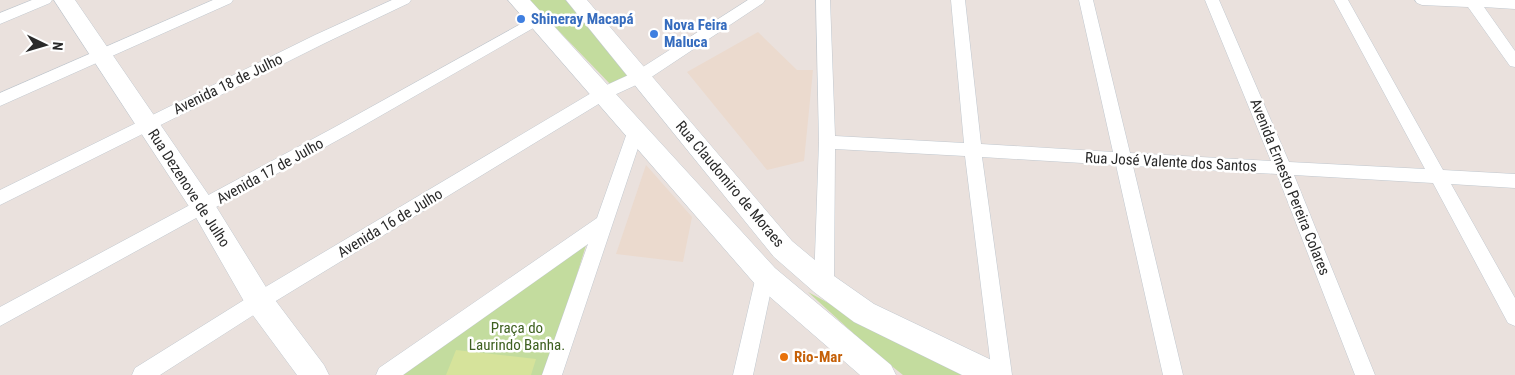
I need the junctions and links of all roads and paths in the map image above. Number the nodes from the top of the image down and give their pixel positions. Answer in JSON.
{"nodes":[{"id":1,"x":46,"y":0,"type":"edge"},
{"id":2,"x":64,"y":0,"type":"edge"},
{"id":3,"x":226,"y":0,"type":"edge"},
{"id":4,"x":404,"y":0,"type":"edge"},
{"id":5,"x":518,"y":0,"type":"edge"},
{"id":6,"x":758,"y":0,"type":"edge"},
{"id":7,"x":823,"y":0,"type":"edge"},
{"id":8,"x":958,"y":0,"type":"edge"},
{"id":9,"x":1086,"y":0,"type":"edge"},
{"id":10,"x":1212,"y":0,"type":"edge"},
{"id":11,"x":1341,"y":0,"type":"edge"},
{"id":12,"x":1422,"y":0,"type":"edge"},
{"id":13,"x":1472,"y":1,"type":"edge"},
{"id":14,"x":584,"y":2,"type":"edge"},
{"id":15,"x":1515,"y":4,"type":"edge"},
{"id":16,"x":0,"y":19,"type":"edge"},
{"id":17,"x":537,"y":20,"type":"junction"},
{"id":18,"x":102,"y":55,"type":"junction"},
{"id":19,"x":1515,"y":62,"type":"edge"},
{"id":20,"x":641,"y":76,"type":"junction"},
{"id":21,"x":604,"y":94,"type":"junction"},
{"id":22,"x":0,"y":100,"type":"edge"},
{"id":23,"x":148,"y":124,"type":"junction"},
{"id":24,"x":636,"y":130,"type":"junction"},
{"id":25,"x":827,"y":142,"type":"junction"},
{"id":26,"x":973,"y":150,"type":"junction"},
{"id":27,"x":1123,"y":159,"type":"junction"},
{"id":28,"x":1283,"y":168,"type":"junction"},
{"id":29,"x":1438,"y":177,"type":"junction"},
{"id":30,"x":1515,"y":181,"type":"edge"},
{"id":31,"x":0,"y":198,"type":"edge"},
{"id":32,"x":203,"y":207,"type":"junction"},
{"id":33,"x":605,"y":222,"type":"junction"},
{"id":34,"x":765,"y":276,"type":"junction"},
{"id":35,"x":824,"y":284,"type":"junction"},
{"id":36,"x":259,"y":301,"type":"junction"},
{"id":37,"x":0,"y":317,"type":"edge"},
{"id":38,"x":1515,"y":318,"type":"edge"},
{"id":39,"x":142,"y":375,"type":"edge"},
{"id":40,"x":314,"y":375,"type":"edge"},
{"id":41,"x":386,"y":375,"type":"edge"},
{"id":42,"x":552,"y":375,"type":"edge"},
{"id":43,"x":743,"y":375,"type":"edge"},
{"id":44,"x":880,"y":375,"type":"edge"},
{"id":45,"x":992,"y":375,"type":"edge"},
{"id":46,"x":1002,"y":375,"type":"edge"},
{"id":47,"x":1173,"y":375,"type":"edge"},
{"id":48,"x":1366,"y":375,"type":"edge"}],
"edges":[{"from":1,"to":16,"type":"street"},
{"from":2,"to":18,"type":"main road","name":"Rua Dezenove de Julho"},
{"from":3,"to":18,"type":"street"},
{"from":4,"to":23,"type":"street","name":"Avenida 18 de Julho"},
{"from":5,"to":17,"type":"main road"},
{"from":6,"to":20,"type":"street","name":"Avenida 16 de Julho"},
{"from":7,"to":25,"type":"street"},
{"from":8,"to":26,"type":"street"},
{"from":9,"to":27,"type":"street"},
{"from":10,"to":28,"type":"street","name":"Avenida Ernesto Pereira Colares"},
{"from":11,"to":29,"type":"street"},
{"from":12,"to":13,"type":"street"},
{"from":13,"to":15,"type":"street"},
{"from":13,"to":19,"type":"street"},
{"from":14,"to":20,"type":"main road","name":"Rua Claudomiro de Moraes"},
{"from":17,"to":21,"type":"main road"},
{"from":17,"to":32,"type":"street","name":"Avenida 17 de Julho"},
{"from":18,"to":22,"type":"street"},
{"from":18,"to":23,"type":"main road","name":"Rua Dezenove de Julho"},
{"from":20,"to":21,"type":"street","name":"Avenida 16 de Julho"},
{"from":20,"to":35,"type":"main road","name":"Rua Claudomiro de Moraes"},
{"from":21,"to":24,"type":"main road"},
{"from":21,"to":36,"type":"street","name":"Avenida 16 de Julho"},
{"from":23,"to":31,"type":"street","name":"Avenida 18 de Julho"},
{"from":23,"to":32,"type":"main road","name":"Rua Dezenove de Julho"},
{"from":24,"to":33,"type":"street"},
{"from":24,"to":34,"type":"main road"},
{"from":25,"to":26,"type":"street","name":"Rua José Valente dos Santos"},
{"from":25,"to":35,"type":"street"},
{"from":26,"to":27,"type":"street","name":"Rua José Valente dos Santos"},
{"from":26,"to":46,"type":"street"},
{"from":27,"to":28,"type":"street","name":"Rua José Valente dos Santos"},
{"from":27,"to":47,"type":"street"},
{"from":28,"to":29,"type":"street","name":"Rua José Valente dos Santos"},
{"from":28,"to":48,"type":"street","name":"Avenida Ernesto Pereira Colares"},
{"from":29,"to":30,"type":"street","name":"Rua José Valente dos Santos"},
{"from":29,"to":38,"type":"street"},
{"from":32,"to":36,"type":"main road","name":"Rua Dezenove de Julho"},
{"from":32,"to":37,"type":"street","name":"Avenida 17 de Julho"},
{"from":33,"to":41,"type":"street"},
{"from":33,"to":42,"type":"street"},
{"from":34,"to":43,"type":"street"},
{"from":34,"to":44,"type":"main road"},
{"from":35,"to":45,"type":"main road","name":"Rua Claudomiro de Moraes"},
{"from":36,"to":39,"type":"street","name":"Avenida 16 de Julho"},
{"from":36,"to":40,"type":"main road","name":"Rua Dezenove de Julho"}]}
